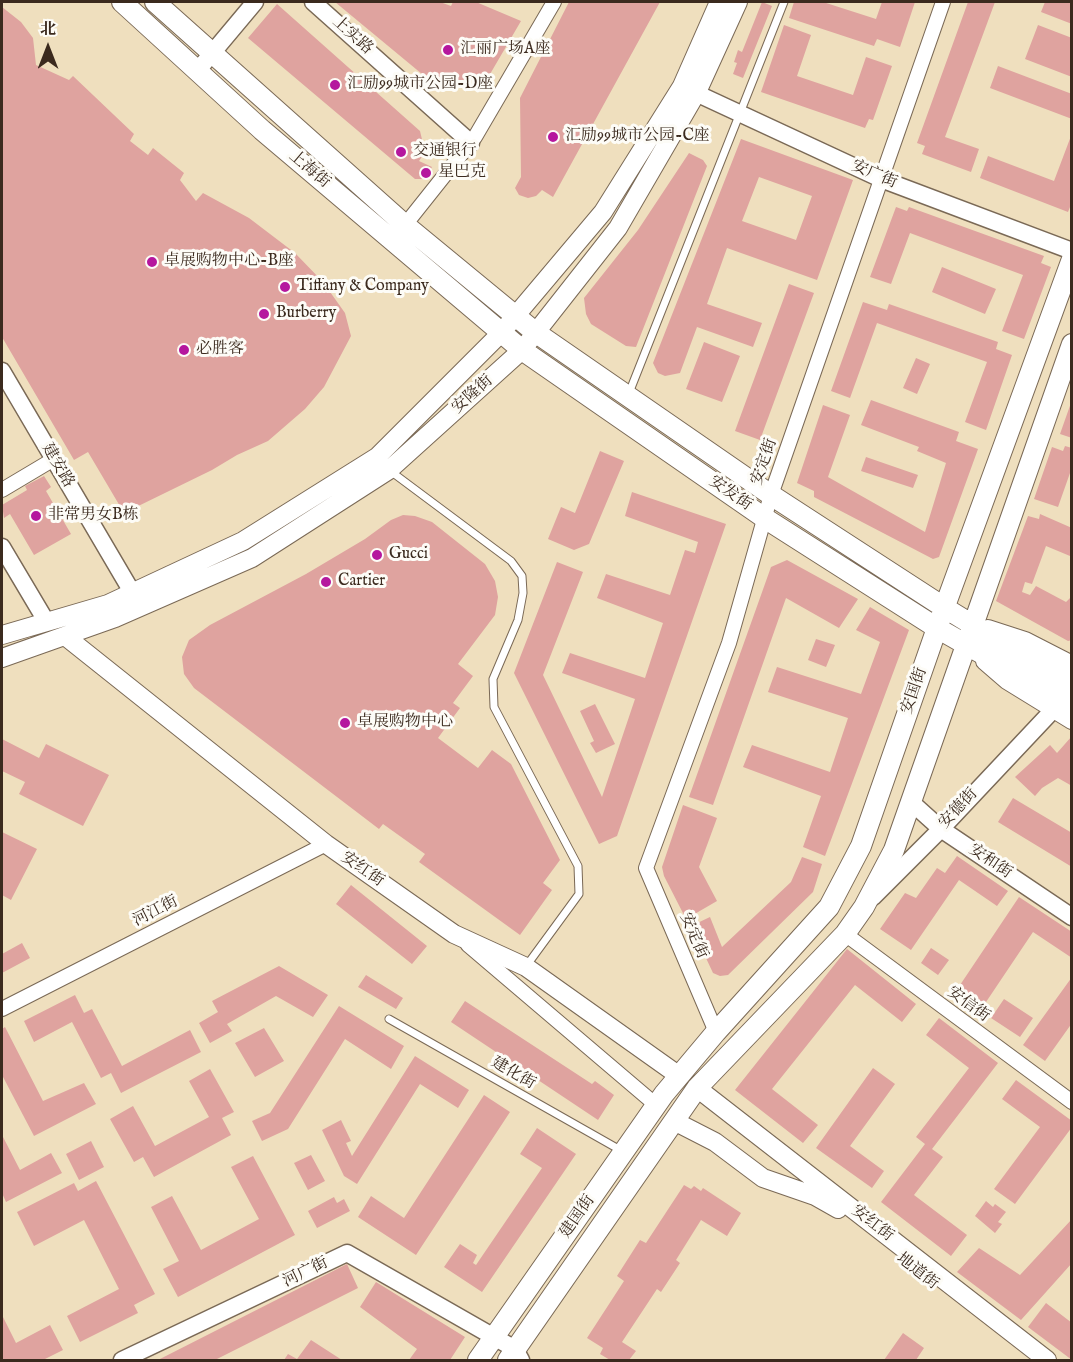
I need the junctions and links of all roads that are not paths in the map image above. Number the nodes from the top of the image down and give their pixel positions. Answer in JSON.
{"nodes":[{"id":1,"x":122,"y":2,"type":"edge"},
{"id":2,"x":155,"y":2,"type":"edge"},
{"id":3,"x":255,"y":2,"type":"edge"},
{"id":4,"x":313,"y":2,"type":"edge"},
{"id":5,"x":554,"y":2,"type":"edge"},
{"id":6,"x":719,"y":2,"type":"edge"},
{"id":7,"x":738,"y":2,"type":"edge"},
{"id":8,"x":784,"y":2,"type":"edge"},
{"id":9,"x":944,"y":2,"type":"edge"},
{"id":10,"x":212,"y":53,"type":"junction"},
{"id":11,"x":198,"y":70,"type":"junction"},
{"id":12,"x":689,"y":89,"type":"junction"},
{"id":13,"x":740,"y":114,"type":"junction"},
{"id":14,"x":471,"y":143,"type":"junction"},
{"id":15,"x":881,"y":179,"type":"junction"},
{"id":16,"x":405,"y":225,"type":"junction"},
{"id":17,"x":1071,"y":251,"type":"edge"},
{"id":18,"x":1071,"y":260,"type":"edge"},
{"id":19,"x":515,"y":317,"type":"junction"},
{"id":20,"x":535,"y":332,"type":"junction"},
{"id":21,"x":501,"y":333,"type":"junction"},
{"id":22,"x":1071,"y":344,"type":"edge"},
{"id":23,"x":522,"y":350,"type":"junction"},
{"id":24,"x":2,"y":371,"type":"edge"},
{"id":25,"x":628,"y":396,"type":"junction"},
{"id":26,"x":54,"y":459,"type":"junction"},
{"id":27,"x":389,"y":470,"type":"junction"},
{"id":28,"x":2,"y":490,"type":"edge"},
{"id":29,"x":771,"y":495,"type":"junction"},
{"id":30,"x":765,"y":519,"type":"junction"},
{"id":31,"x":2,"y":547,"type":"edge"},
{"id":32,"x":132,"y":592,"type":"junction"},
{"id":33,"x":945,"y":608,"type":"junction"},
{"id":34,"x":46,"y":621,"type":"junction"},
{"id":35,"x":972,"y":624,"type":"junction"},
{"id":36,"x":937,"y":628,"type":"junction"},
{"id":37,"x":2,"y":635,"type":"edge"},
{"id":38,"x":65,"y":636,"type":"junction"},
{"id":39,"x":966,"y":645,"type":"junction"},
{"id":40,"x":2,"y":658,"type":"edge"},
{"id":41,"x":1060,"y":677,"type":"edge"},
{"id":42,"x":1062,"y":707,"type":"edge"},
{"id":43,"x":1071,"y":720,"type":"edge"},
{"id":44,"x":911,"y":802,"type":"junction"},
{"id":45,"x":941,"y":829,"type":"junction"},
{"id":46,"x":326,"y":844,"type":"junction"},
{"id":47,"x":864,"y":907,"type":"junction"},
{"id":48,"x":1071,"y":917,"type":"edge"},
{"id":49,"x":454,"y":934,"type":"junction"},
{"id":50,"x":845,"y":934,"type":"junction"},
{"id":51,"x":526,"y":968,"type":"junction"},
{"id":52,"x":2,"y":1009,"type":"edge"},
{"id":53,"x":389,"y":1019,"type":"dead end"},
{"id":54,"x":716,"y":1032,"type":"junction"},
{"id":55,"x":678,"y":1075,"type":"junction"},
{"id":56,"x":697,"y":1088,"type":"junction"},
{"id":57,"x":1071,"y":1102,"type":"edge"},
{"id":58,"x":656,"y":1105,"type":"junction"},
{"id":59,"x":674,"y":1122,"type":"junction"},
{"id":60,"x":624,"y":1152,"type":"junction"},
{"id":61,"x":493,"y":1337,"type":"junction"},
{"id":62,"x":515,"y":1357,"type":"edge"},
{"id":63,"x":122,"y":1360,"type":"edge"},
{"id":64,"x":478,"y":1360,"type":"edge"},
{"id":65,"x":1032,"y":1360,"type":"edge"},
{"id":66,"x":1047,"y":1360,"type":"edge"}],
"edges":[{"from":1,"to":11,"type":"main road","name":"上海街"},
{"from":2,"to":10,"type":"main road","name":"上海街"},
{"from":3,"to":10,"type":"street"},
{"from":4,"to":14,"type":"street","name":"上实路"},
{"from":5,"to":14,"type":"street"},
{"from":6,"to":12,"type":"main road","name":"安隆街"},
{"from":7,"to":12,"type":"main road","name":"安隆街"},
{"from":8,"to":13,"type":"lane"},
{"from":9,"to":15,"type":"street","name":"安定街"},
{"from":10,"to":11,"type":"street"},
{"from":10,"to":16,"type":"main road","name":"上海街"},
{"from":11,"to":21,"type":"main road","name":"上海街"},
{"from":12,"to":13,"type":"street","name":"安广街"},
{"from":12,"to":19,"type":"main road","name":"安隆街"},
{"from":12,"to":20,"type":"main road","name":"安隆街"},
{"from":13,"to":15,"type":"street","name":"安广街"},
{"from":13,"to":25,"type":"lane"},
{"from":14,"to":16,"type":"street"},
{"from":15,"to":17,"type":"street","name":"安广街"},
{"from":15,"to":29,"type":"street","name":"安定街"},
{"from":16,"to":19,"type":"main road","name":"上海街"},
{"from":18,"to":33,"type":"main road","name":"安国街"},
{"from":19,"to":20,"type":"main road","name":"安发街"},
{"from":19,"to":21,"type":"main road","name":"安隆街"},
{"from":20,"to":23,"type":"main road","name":"安隆街"},
{"from":20,"to":25,"type":"main road","name":"安发街"},
{"from":21,"to":23,"type":"main road","name":"安发街"},
{"from":21,"to":32,"type":"main road","name":"安隆街"},
{"from":22,"to":35,"type":"main road","name":"安国街"},
{"from":23,"to":27,"type":"main road","name":"安隆街"},
{"from":23,"to":30,"type":"main road","name":"安发街"},
{"from":24,"to":26,"type":"street","name":"建安路"},
{"from":25,"to":29,"type":"main road","name":"安发街"},
{"from":26,"to":28,"type":"street"},
{"from":26,"to":32,"type":"street","name":"建安路"},
{"from":27,"to":38,"type":"main road","name":"安隆街"},
{"from":27,"to":51,"type":"lane"},
{"from":29,"to":30,"type":"street","name":"安定街"},
{"from":29,"to":33,"type":"main road","name":"安发街"},
{"from":30,"to":36,"type":"main road","name":"安发街"},
{"from":30,"to":54,"type":"street","name":"安定街"},
{"from":31,"to":34,"type":"street"},
{"from":32,"to":34,"type":"main road","name":"安隆街"},
{"from":33,"to":35,"type":"main road","name":"安发街"},
{"from":33,"to":36,"type":"main road","name":"安国街"},
{"from":34,"to":37,"type":"main road","name":"安隆街"},
{"from":34,"to":38,"type":"street"},
{"from":35,"to":39,"type":"main road","name":"安国街"},
{"from":35,"to":41,"type":"main road","name":"安发街"},
{"from":36,"to":39,"type":"main road","name":"安发街"},
{"from":36,"to":54,"type":"main road","name":"安国街"},
{"from":38,"to":40,"type":"main road","name":"安隆街"},
{"from":38,"to":46,"type":"main road","name":"安红街"},
{"from":39,"to":41,"type":"main road","name":"安发街"},
{"from":39,"to":42,"type":"main road","name":"安发街"},
{"from":39,"to":44,"type":"main road","name":"安国街"},
{"from":41,"to":42,"type":"highway","name":"安发街"},
{"from":42,"to":43,"type":"main road","name":"安发街"},
{"from":42,"to":45,"type":"street","name":"安德街"},
{"from":44,"to":45,"type":"street","name":"安和街"},
{"from":44,"to":47,"type":"main road","name":"安国街"},
{"from":45,"to":47,"type":"street","name":"安德街"},
{"from":45,"to":48,"type":"street","name":"安和街"},
{"from":46,"to":49,"type":"main road","name":"安红街"},
{"from":46,"to":52,"type":"street","name":"河江街"},
{"from":47,"to":50,"type":"main road","name":"安国街"},
{"from":49,"to":51,"type":"main road","name":"安红街"},
{"from":49,"to":58,"type":"street"},
{"from":50,"to":56,"type":"main road","name":"安国街"},
{"from":50,"to":57,"type":"street","name":"安信街"},
{"from":51,"to":55,"type":"main road","name":"安红街"},
{"from":53,"to":60,"type":"lane","name":"建化街"},
{"from":54,"to":55,"type":"main road","name":"安国街"},
{"from":55,"to":58,"type":"main road","name":"建国街"},
{"from":56,"to":59,"type":"main road","name":"建国街"},
{"from":56,"to":66,"type":"main road","name":"安红街"},
{"from":58,"to":60,"type":"main road","name":"建国街"},
{"from":59,"to":62,"type":"main road","name":"建国街"},
{"from":59,"to":65,"type":"main road","name":"地道街"},
{"from":60,"to":61,"type":"main road","name":"建国街"},
{"from":61,"to":62,"type":"street","name":"河广街"},
{"from":61,"to":63,"type":"street","name":"河广街"},
{"from":61,"to":64,"type":"main road","name":"建国街"}]}
